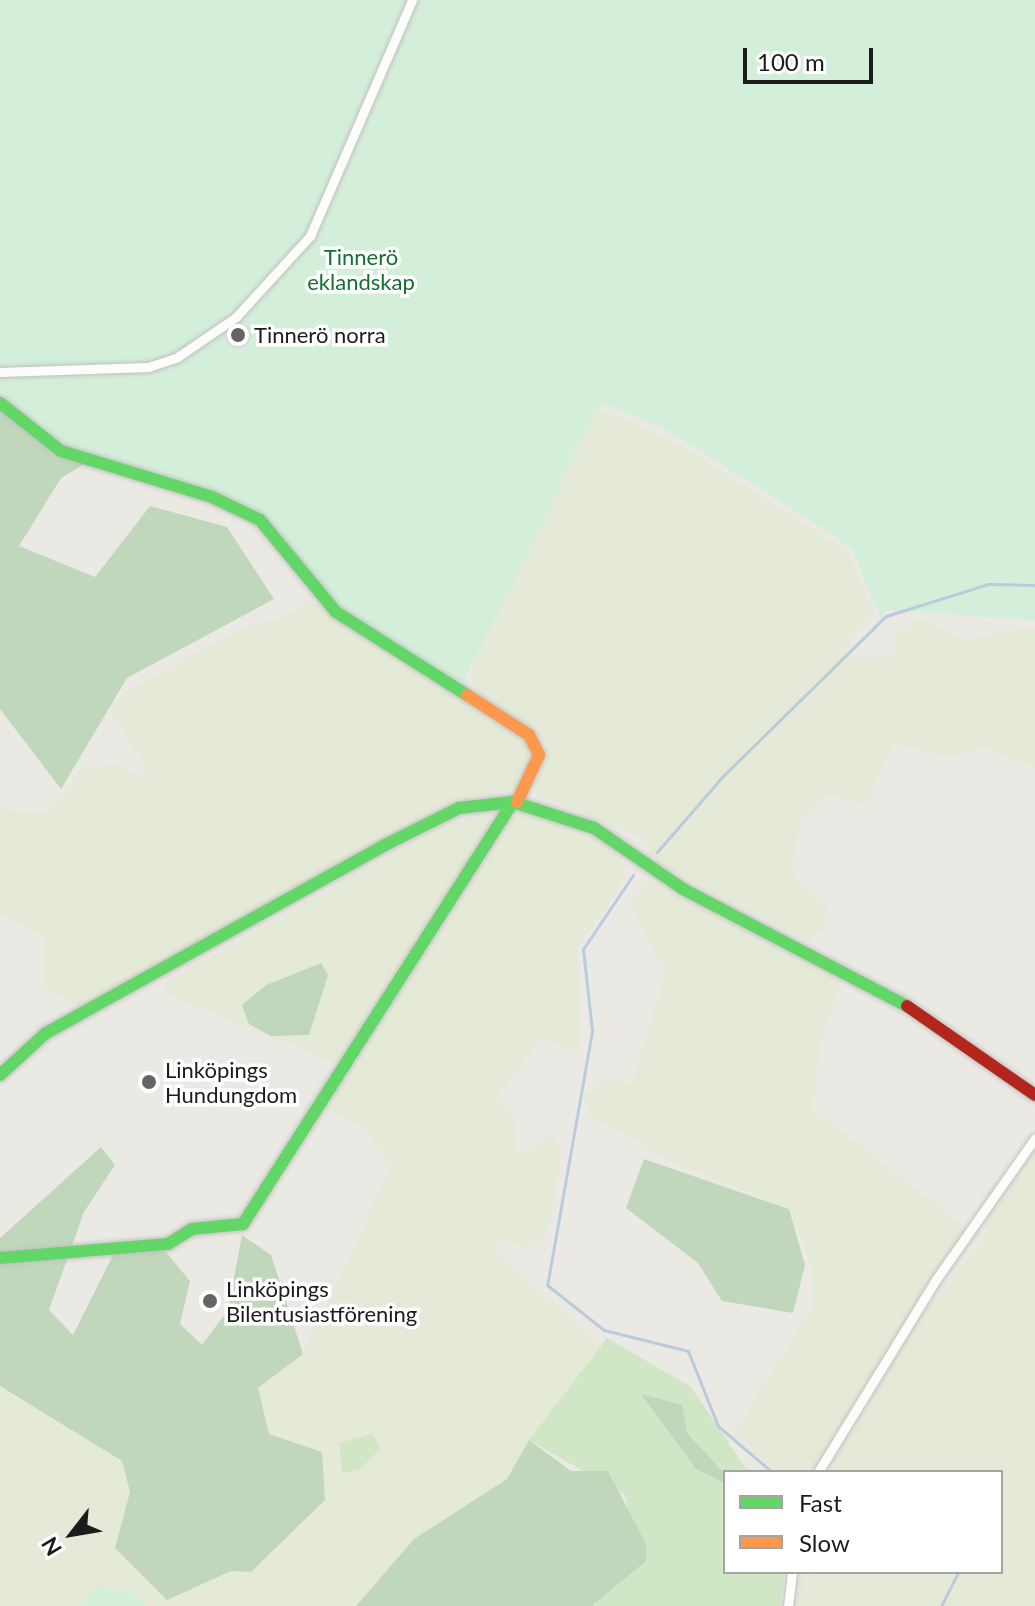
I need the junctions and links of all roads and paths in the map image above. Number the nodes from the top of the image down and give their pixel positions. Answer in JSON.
{"nodes":[{"id":1,"x":412,"y":0,"type":"edge"},
{"id":2,"x":0,"y":372,"type":"edge"},
{"id":3,"x":0,"y":403,"type":"edge"},
{"id":4,"x":515,"y":802,"type":"junction"},
{"id":5,"x":0,"y":1075,"type":"edge"},
{"id":6,"x":1035,"y":1095,"type":"edge"},
{"id":7,"x":1035,"y":1138,"type":"edge"},
{"id":8,"x":0,"y":1258,"type":"edge"},
{"id":9,"x":819,"y":1470,"type":"edge"},
{"id":10,"x":792,"y":1574,"type":"edge"},
{"id":11,"x":788,"y":1606,"type":"edge"}],
"edges":[{"from":1,"to":2,"type":"street"},
{"from":3,"to":4,"type":"street"},
{"from":4,"to":5,"type":"street"},
{"from":4,"to":6,"type":"street"},
{"from":4,"to":8,"type":"street"},
{"from":7,"to":9,"type":"street"},
{"from":10,"to":11,"type":"street"}]}
